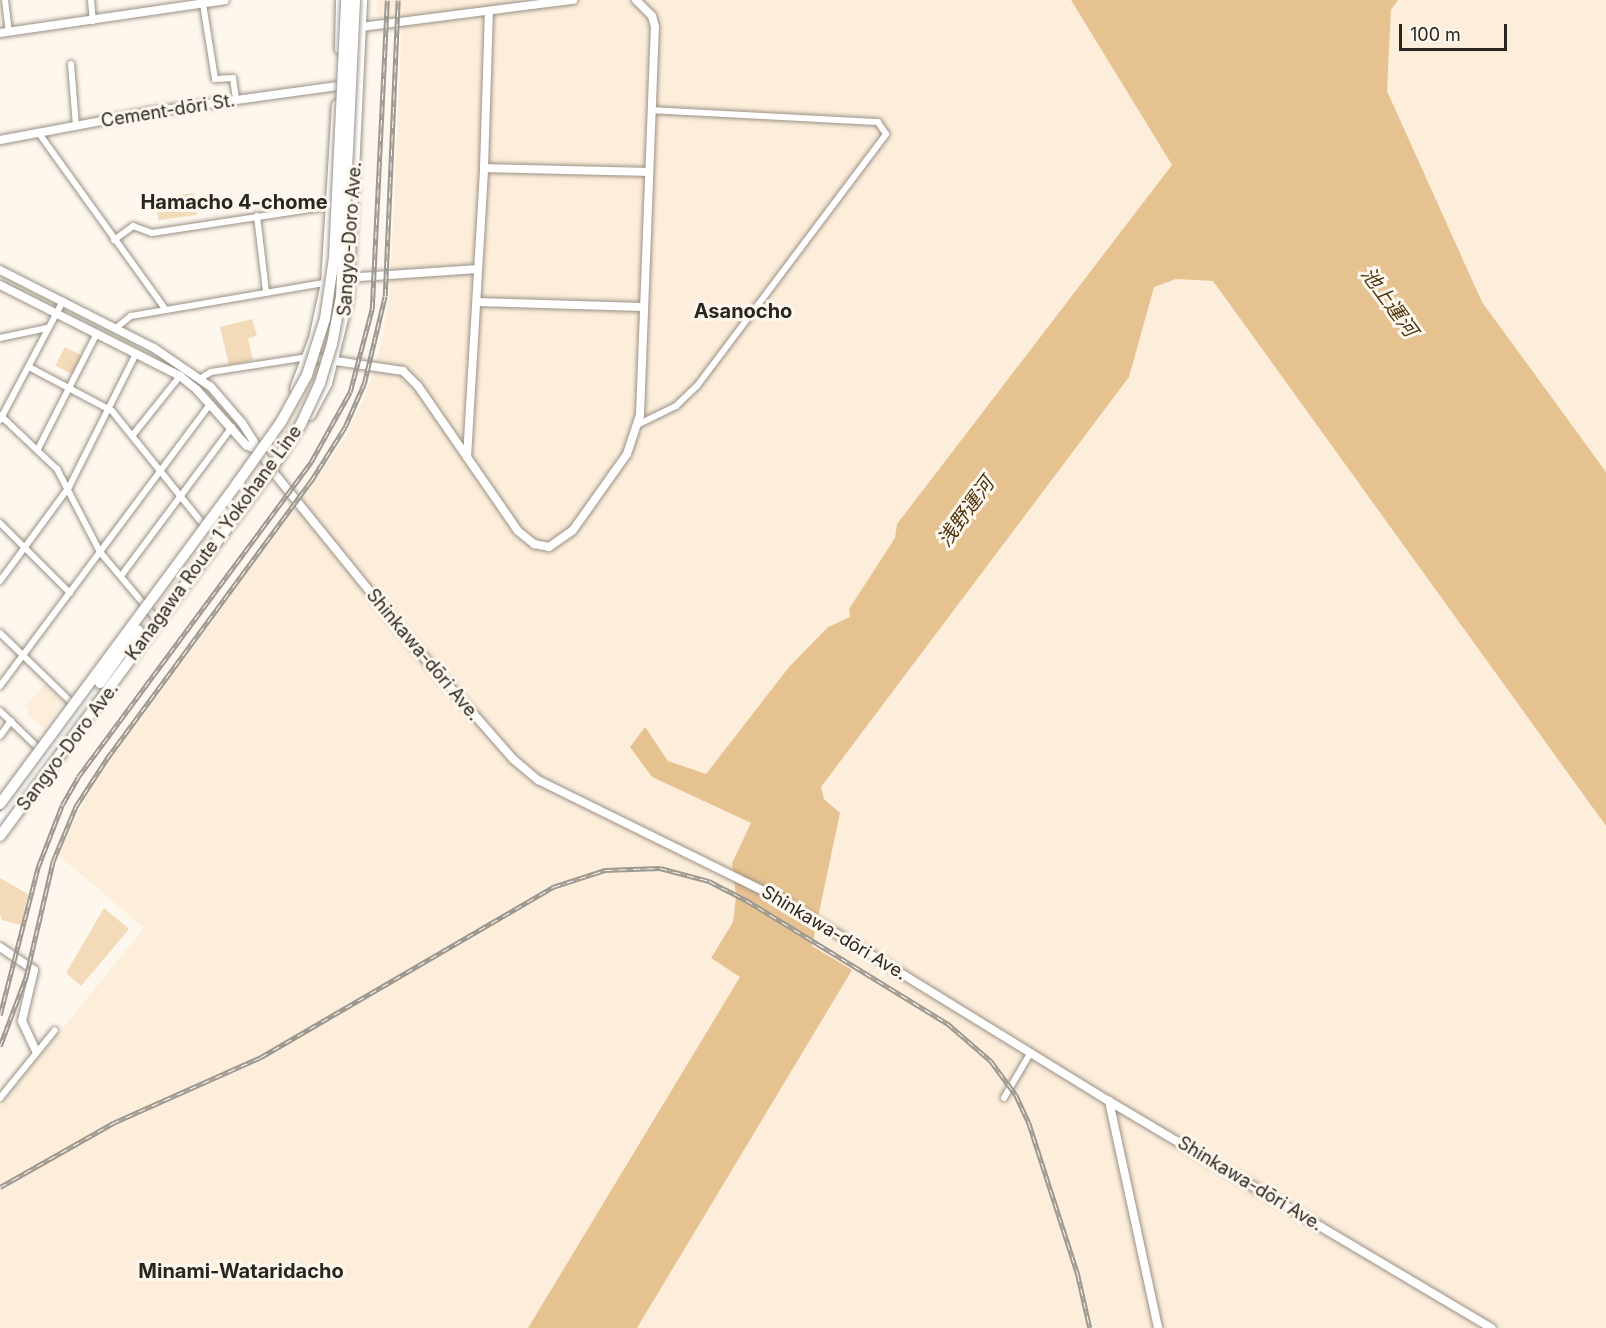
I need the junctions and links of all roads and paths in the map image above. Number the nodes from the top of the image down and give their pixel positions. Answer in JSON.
{"nodes":[{"id":1,"x":5,"y":0,"type":"edge"},
{"id":2,"x":91,"y":0,"type":"edge"},
{"id":3,"x":225,"y":0,"type":"edge"},
{"id":4,"x":340,"y":0,"type":"edge"},
{"id":5,"x":346,"y":0,"type":"edge"},
{"id":6,"x":356,"y":0,"type":"edge"},
{"id":7,"x":362,"y":0,"type":"edge"},
{"id":8,"x":573,"y":0,"type":"edge"},
{"id":9,"x":636,"y":0,"type":"edge"},
{"id":10,"x":203,"y":4,"type":"junction"},
{"id":11,"x":489,"y":13,"type":"junction"},
{"id":12,"x":93,"y":21,"type":"junction"},
{"id":13,"x":361,"y":27,"type":"junction"},
{"id":14,"x":9,"y":32,"type":"junction"},
{"id":15,"x":0,"y":33,"type":"edge"},
{"id":16,"x":71,"y":64,"type":"dead end"},
{"id":17,"x":337,"y":86,"type":"junction"},
{"id":18,"x":236,"y":100,"type":"junction"},
{"id":19,"x":652,"y":110,"type":"junction"},
{"id":20,"x":76,"y":126,"type":"junction"},
{"id":21,"x":38,"y":132,"type":"junction"},
{"id":22,"x":0,"y":140,"type":"edge"},
{"id":23,"x":484,"y":168,"type":"junction"},
{"id":24,"x":648,"y":172,"type":"junction"},
{"id":25,"x":330,"y":206,"type":"junction"},
{"id":26,"x":257,"y":216,"type":"junction"},
{"id":27,"x":114,"y":240,"type":"junction"},
{"id":28,"x":478,"y":269,"type":"junction"},
{"id":29,"x":0,"y":270,"type":"edge"},
{"id":30,"x":350,"y":276,"type":"junction"},
{"id":31,"x":325,"y":283,"type":"junction"},
{"id":32,"x":0,"y":285,"type":"edge"},
{"id":33,"x":266,"y":291,"type":"junction"},
{"id":34,"x":63,"y":301,"type":"junction"},
{"id":35,"x":477,"y":302,"type":"junction"},
{"id":36,"x":643,"y":307,"type":"junction"},
{"id":37,"x":165,"y":309,"type":"junction"},
{"id":38,"x":56,"y":313,"type":"junction"},
{"id":39,"x":47,"y":328,"type":"junction"},
{"id":40,"x":116,"y":328,"type":"junction"},
{"id":41,"x":97,"y":333,"type":"junction"},
{"id":42,"x":0,"y":338,"type":"edge"},
{"id":43,"x":136,"y":354,"type":"junction"},
{"id":44,"x":308,"y":357,"type":"junction"},
{"id":45,"x":335,"y":359,"type":"junction"},
{"id":46,"x":29,"y":367,"type":"junction"},
{"id":47,"x":180,"y":376,"type":"junction"},
{"id":48,"x":201,"y":378,"type":"junction"},
{"id":49,"x":69,"y":387,"type":"junction"},
{"id":50,"x":210,"y":404,"type":"junction"},
{"id":51,"x":109,"y":409,"type":"junction"},
{"id":52,"x":1,"y":418,"type":"edge"},
{"id":53,"x":637,"y":425,"type":"junction"},
{"id":54,"x":232,"y":427,"type":"junction"},
{"id":55,"x":132,"y":436,"type":"junction"},
{"id":56,"x":38,"y":449,"type":"junction"},
{"id":57,"x":257,"y":451,"type":"junction"},
{"id":58,"x":466,"y":457,"type":"junction"},
{"id":59,"x":160,"y":471,"type":"junction"},
{"id":60,"x":274,"y":473,"type":"junction"},
{"id":61,"x":236,"y":485,"type":"junction"},
{"id":62,"x":69,"y":487,"type":"junction"},
{"id":63,"x":181,"y":495,"type":"junction"},
{"id":64,"x":247,"y":502,"type":"junction"},
{"id":65,"x":0,"y":523,"type":"edge"},
{"id":66,"x":203,"y":524,"type":"junction"},
{"id":67,"x":24,"y":547,"type":"junction"},
{"id":68,"x":100,"y":552,"type":"junction"},
{"id":69,"x":121,"y":576,"type":"junction"},
{"id":70,"x":0,"y":580,"type":"edge"},
{"id":71,"x":70,"y":593,"type":"junction"},
{"id":72,"x":144,"y":604,"type":"junction"},
{"id":73,"x":161,"y":624,"type":"junction"},
{"id":74,"x":0,"y":633,"type":"edge"},
{"id":75,"x":22,"y":655,"type":"junction"},
{"id":76,"x":102,"y":684,"type":"junction"},
{"id":77,"x":0,"y":686,"type":"edge"},
{"id":78,"x":72,"y":703,"type":"junction"},
{"id":79,"x":0,"y":711,"type":"edge"},
{"id":80,"x":11,"y":722,"type":"junction"},
{"id":81,"x":0,"y":736,"type":"edge"},
{"id":82,"x":38,"y":748,"type":"junction"},
{"id":83,"x":63,"y":755,"type":"junction"},
{"id":84,"x":0,"y":804,"type":"edge"},
{"id":85,"x":0,"y":821,"type":"edge"},
{"id":86,"x":0,"y":837,"type":"edge"},
{"id":87,"x":0,"y":947,"type":"edge"},
{"id":88,"x":55,"y":1030,"type":"dead end"},
{"id":89,"x":36,"y":1051,"type":"junction"},
{"id":90,"x":1031,"y":1052,"type":"junction"},
{"id":91,"x":0,"y":1098,"type":"edge"},
{"id":92,"x":1004,"y":1098,"type":"dead end"},
{"id":93,"x":1109,"y":1101,"type":"junction"},
{"id":94,"x":1158,"y":1328,"type":"edge"},
{"id":95,"x":1492,"y":1328,"type":"edge"}],
"edges":[{"from":1,"to":14,"type":"street"},
{"from":2,"to":12,"type":"street"},
{"from":3,"to":10,"type":"street"},
{"from":4,"to":17,"type":"main road","name":"Sangyo-Doro Ave."},
{"from":5,"to":61,"type":"highway","name":"Kanagawa Route 1 Yokohane Line","bridge":true},
{"from":6,"to":64,"type":"highway","name":"Kanagawa Route 1 Yokohane Line","bridge":true},
{"from":7,"to":13,"type":"main road","name":"Sangyo-Doro Ave."},
{"from":8,"to":11,"type":"street"},
{"from":9,"to":19,"type":"street"},
{"from":10,"to":12,"type":"street"},
{"from":10,"to":18,"type":"street"},
{"from":11,"to":13,"type":"street"},
{"from":11,"to":23,"type":"street"},
{"from":12,"to":14,"type":"street"},
{"from":13,"to":30,"type":"main road","name":"Sangyo-Doro Ave."},
{"from":14,"to":15,"type":"street"},
{"from":16,"to":20,"type":"street"},
{"from":17,"to":18,"type":"street","name":"Cement-dōri St."},
{"from":17,"to":25,"type":"main road","name":"Sangyo-Doro Ave."},
{"from":18,"to":20,"type":"street","name":"Cement-dōri St."},
{"from":19,"to":24,"type":"street"},
{"from":19,"to":53,"type":"street"},
{"from":20,"to":21,"type":"street","name":"Cement-dōri St."},
{"from":21,"to":22,"type":"street","name":"Cement-dōri St."},
{"from":21,"to":27,"type":"street"},
{"from":23,"to":24,"type":"street"},
{"from":23,"to":28,"type":"street"},
{"from":24,"to":36,"type":"street"},
{"from":25,"to":26,"type":"street"},
{"from":25,"to":31,"type":"main road","name":"Sangyo-Doro Ave."},
{"from":26,"to":27,"type":"street"},
{"from":26,"to":33,"type":"street"},
{"from":27,"to":37,"type":"street"},
{"from":28,"to":30,"type":"street"},
{"from":28,"to":35,"type":"street"},
{"from":29,"to":34,"type":"main road","name":"Shinkawa-dōri Ave."},
{"from":30,"to":31,"type":"street"},
{"from":30,"to":45,"type":"main road","name":"Sangyo-Doro Ave."},
{"from":31,"to":33,"type":"street"},
{"from":31,"to":44,"type":"main road","name":"Sangyo-Doro Ave."},
{"from":32,"to":38,"type":"main road","name":"Shinkawa-dōri Ave."},
{"from":33,"to":37,"type":"street"},
{"from":34,"to":38,"type":"street"},
{"from":34,"to":40,"type":"main road","name":"Shinkawa-dōri Ave."},
{"from":35,"to":36,"type":"street"},
{"from":35,"to":58,"type":"street"},
{"from":36,"to":53,"type":"street"},
{"from":37,"to":40,"type":"street"},
{"from":38,"to":39,"type":"street"},
{"from":38,"to":41,"type":"main road","name":"Shinkawa-dōri Ave."},
{"from":39,"to":42,"type":"street"},
{"from":39,"to":46,"type":"street"},
{"from":40,"to":48,"type":"main road","name":"Shinkawa-dōri Ave."},
{"from":41,"to":43,"type":"main road","name":"Shinkawa-dōri Ave."},
{"from":41,"to":49,"type":"street"},
{"from":43,"to":47,"type":"main road","name":"Shinkawa-dōri Ave."},
{"from":43,"to":51,"type":"street"},
{"from":44,"to":45,"type":"street"},
{"from":44,"to":48,"type":"street"},
{"from":44,"to":57,"type":"main road","name":"Sangyo-Doro Ave."},
{"from":45,"to":58,"type":"street"},
{"from":45,"to":60,"type":"main road","name":"Sangyo-Doro Ave."},
{"from":46,"to":49,"type":"street"},
{"from":46,"to":52,"type":"street"},
{"from":47,"to":50,"type":"main road","name":"Shinkawa-dōri Ave."},
{"from":47,"to":55,"type":"street"},
{"from":48,"to":57,"type":"main road","name":"Shinkawa-dōri Ave."},
{"from":49,"to":51,"type":"street"},
{"from":49,"to":56,"type":"street"},
{"from":50,"to":54,"type":"main road","name":"Shinkawa-dōri Ave."},
{"from":50,"to":59,"type":"street"},
{"from":51,"to":55,"type":"street"},
{"from":51,"to":62,"type":"street"},
{"from":52,"to":56,"type":"street"},
{"from":53,"to":58,"type":"street"},
{"from":54,"to":57,"type":"main road","name":"Shinkawa-dōri Ave."},
{"from":54,"to":63,"type":"street"},
{"from":55,"to":59,"type":"street"},
{"from":56,"to":62,"type":"street"},
{"from":57,"to":60,"type":"main road","name":"Shinkawa-dōri Ave."},
{"from":57,"to":66,"type":"main road","name":"Sangyo-Doro Ave."},
{"from":59,"to":63,"type":"street"},
{"from":59,"to":68,"type":"street"},
{"from":60,"to":73,"type":"main road","name":"Sangyo-Doro Ave."},
{"from":60,"to":90,"type":"main road","name":"Shinkawa-dōri Ave."},
{"from":61,"to":76,"type":"highway","bridge":true},
{"from":61,"to":84,"type":"highway","name":"Kanagawa Route 1 Yokohane Line","bridge":true},
{"from":62,"to":67,"type":"street"},
{"from":62,"to":68,"type":"street"},
{"from":63,"to":66,"type":"street"},
{"from":63,"to":69,"type":"street"},
{"from":64,"to":76,"type":"highway","bridge":true},
{"from":64,"to":86,"type":"highway","name":"Kanagawa Route 1 Yokohane Line","bridge":true},
{"from":65,"to":67,"type":"street"},
{"from":66,"to":72,"type":"main road","name":"Sangyo-Doro Ave."},
{"from":67,"to":70,"type":"street"},
{"from":67,"to":71,"type":"street"},
{"from":68,"to":69,"type":"street"},
{"from":68,"to":71,"type":"street"},
{"from":69,"to":72,"type":"street"},
{"from":71,"to":75,"type":"street"},
{"from":72,"to":73,"type":"street"},
{"from":72,"to":78,"type":"main road","name":"Sangyo-Doro Ave."},
{"from":73,"to":83,"type":"main road","name":"Sangyo-Doro Ave."},
{"from":74,"to":75,"type":"street"},
{"from":75,"to":77,"type":"street"},
{"from":75,"to":78,"type":"street"},
{"from":76,"to":83,"type":"highway"},
{"from":76,"to":85,"type":"highway"},
{"from":78,"to":82,"type":"main road","name":"Sangyo-Doro Ave."},
{"from":79,"to":80,"type":"street"},
{"from":80,"to":81,"type":"street"},
{"from":80,"to":82,"type":"street"},
{"from":82,"to":84,"type":"main road","name":"Sangyo-Doro Ave."},
{"from":83,"to":86,"type":"main road","name":"Sangyo-Doro Ave."},
{"from":87,"to":89,"type":"street"},
{"from":88,"to":89,"type":"street"},
{"from":89,"to":91,"type":"street"},
{"from":90,"to":92,"type":"street"},
{"from":90,"to":93,"type":"main road","name":"Shinkawa-dōri Ave."},
{"from":93,"to":94,"type":"street"},
{"from":93,"to":95,"type":"main road","name":"Shinkawa-dōri Ave."}]}
